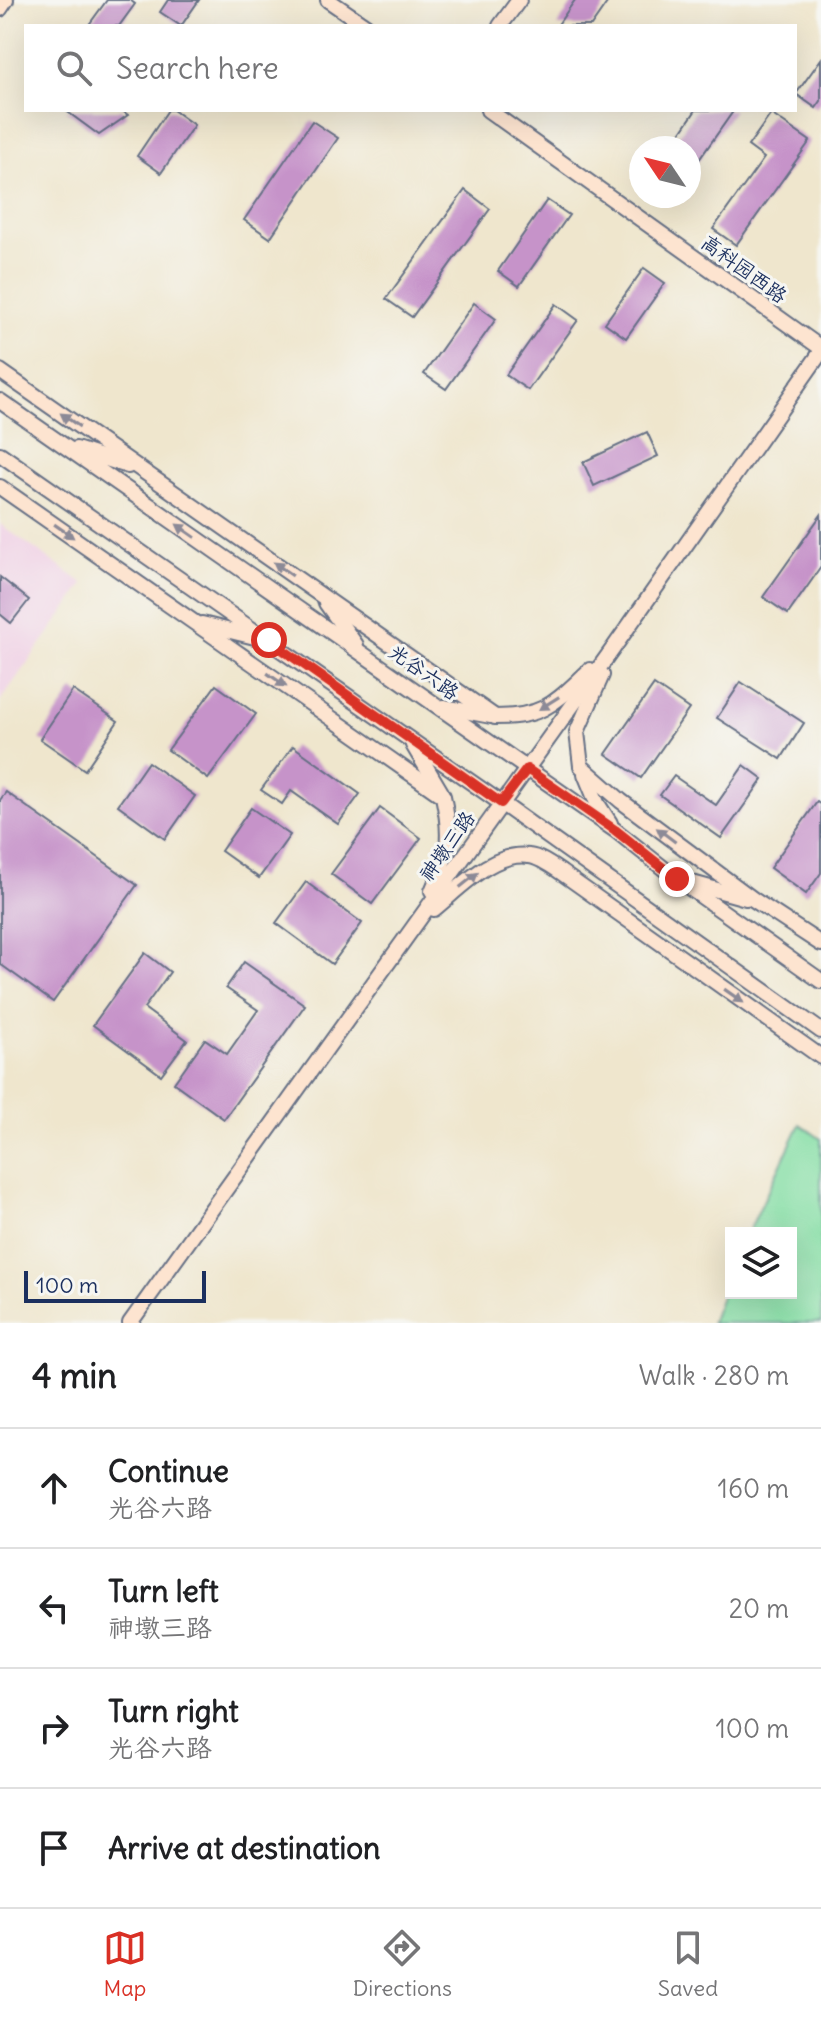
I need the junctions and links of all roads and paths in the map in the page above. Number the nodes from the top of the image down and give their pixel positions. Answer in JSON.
{"nodes":[{"id":1,"x":6,"y":0,"type":"edge"},
{"id":2,"x":328,"y":0,"type":"edge"},
{"id":3,"x":519,"y":0,"type":"edge"},
{"id":4,"x":0,"y":9,"type":"edge"},
{"id":5,"x":363,"y":24,"type":"edge"},
{"id":6,"x":501,"y":24,"type":"edge"},
{"id":7,"x":491,"y":112,"type":"edge"},
{"id":8,"x":821,"y":350,"type":"edge"},
{"id":9,"x":0,"y":371,"type":"edge"},
{"id":10,"x":0,"y":401,"type":"edge"},
{"id":11,"x":61,"y":444,"type":"junction"},
{"id":12,"x":0,"y":454,"type":"edge"},
{"id":13,"x":144,"y":471,"type":"junction"},
{"id":14,"x":0,"y":487,"type":"edge"},
{"id":15,"x":320,"y":594,"type":"junction"},
{"id":16,"x":193,"y":622,"type":"junction"},
{"id":17,"x":269,"y":640,"type":"junction"},
{"id":18,"x":612,"y":650,"type":"junction"},
{"id":19,"x":364,"y":655,"type":"junction"},
{"id":20,"x":434,"y":704,"type":"junction"},
{"id":21,"x":495,"y":717,"type":"junction"},
{"id":22,"x":409,"y":738,"type":"junction"},
{"id":23,"x":581,"y":766,"type":"junction"},
{"id":24,"x":527,"y":769,"type":"junction"},
{"id":25,"x":443,"y":796,"type":"junction"},
{"id":26,"x":501,"y":803,"type":"junction"},
{"id":27,"x":615,"y":830,"type":"junction"},
{"id":28,"x":512,"y":856,"type":"junction"},
{"id":29,"x":587,"y":863,"type":"junction"},
{"id":30,"x":677,"y":879,"type":"junction"},
{"id":31,"x":754,"y":900,"type":"junction"},
{"id":32,"x":659,"y":914,"type":"junction"},
{"id":33,"x":418,"y":922,"type":"junction"},
{"id":34,"x":821,"y":944,"type":"edge"},
{"id":35,"x":690,"y":965,"type":"junction"},
{"id":36,"x":821,"y":981,"type":"edge"},
{"id":37,"x":821,"y":1031,"type":"edge"},
{"id":38,"x":821,"y":1057,"type":"edge"},
{"id":39,"x":130,"y":1323,"type":"edge"}],
"edges":[{"from":1,"to":4,"type":"street"},
{"from":2,"to":5,"type":"street"},
{"from":3,"to":6,"type":"street"},
{"from":7,"to":8,"type":"street","name":"高科园西路"},
{"from":8,"to":18,"type":"street","name":"神墩三路"},
{"from":13,"to":9,"type":"street","one_way":true},
{"from":10,"to":11,"type":"street","name":"光谷六路"},
{"from":11,"to":13,"type":"street"},
{"from":19,"to":11,"type":"street","name":"光谷六路","one_way":true},
{"from":12,"to":17,"type":"street"},
{"from":15,"to":13,"type":"street","one_way":true},
{"from":14,"to":16,"type":"street","one_way":true},
{"from":15,"to":19,"type":"street"},
{"from":15,"to":21,"type":"street"},
{"from":16,"to":17,"type":"street"},
{"from":16,"to":25,"type":"street","one_way":true},
{"from":17,"to":22,"type":"street"},
{"from":18,"to":21,"type":"street","one_way":true},
{"from":18,"to":23,"type":"street"},
{"from":18,"to":24,"type":"street","name":"神墩三路"},
{"from":19,"to":20,"type":"street","name":"光谷六路"},
{"from":20,"to":21,"type":"street"},
{"from":20,"to":24,"type":"street","name":"光谷六路"},
{"from":22,"to":25,"type":"street"},
{"from":22,"to":26,"type":"street"},
{"from":23,"to":27,"type":"street"},
{"from":31,"to":23,"type":"street","one_way":true},
{"from":24,"to":26,"type":"street","name":"神墩三路"},
{"from":24,"to":27,"type":"street","name":"光谷六路"},
{"from":25,"to":33,"type":"street"},
{"from":26,"to":29,"type":"street"},
{"from":26,"to":33,"type":"street","name":"神墩三路"},
{"from":27,"to":30,"type":"street","name":"光谷六路"},
{"from":28,"to":29,"type":"street"},
{"from":33,"to":28,"type":"street","one_way":true},
{"from":28,"to":35,"type":"street"},
{"from":29,"to":32,"type":"street"},
{"from":30,"to":31,"type":"street"},
{"from":30,"to":36,"type":"street","name":"光谷六路"},
{"from":31,"to":34,"type":"street"},
{"from":32,"to":35,"type":"street"},
{"from":32,"to":37,"type":"street"},
{"from":33,"to":39,"type":"street","name":"神墩三路"},
{"from":35,"to":38,"type":"street","one_way":true}]}
